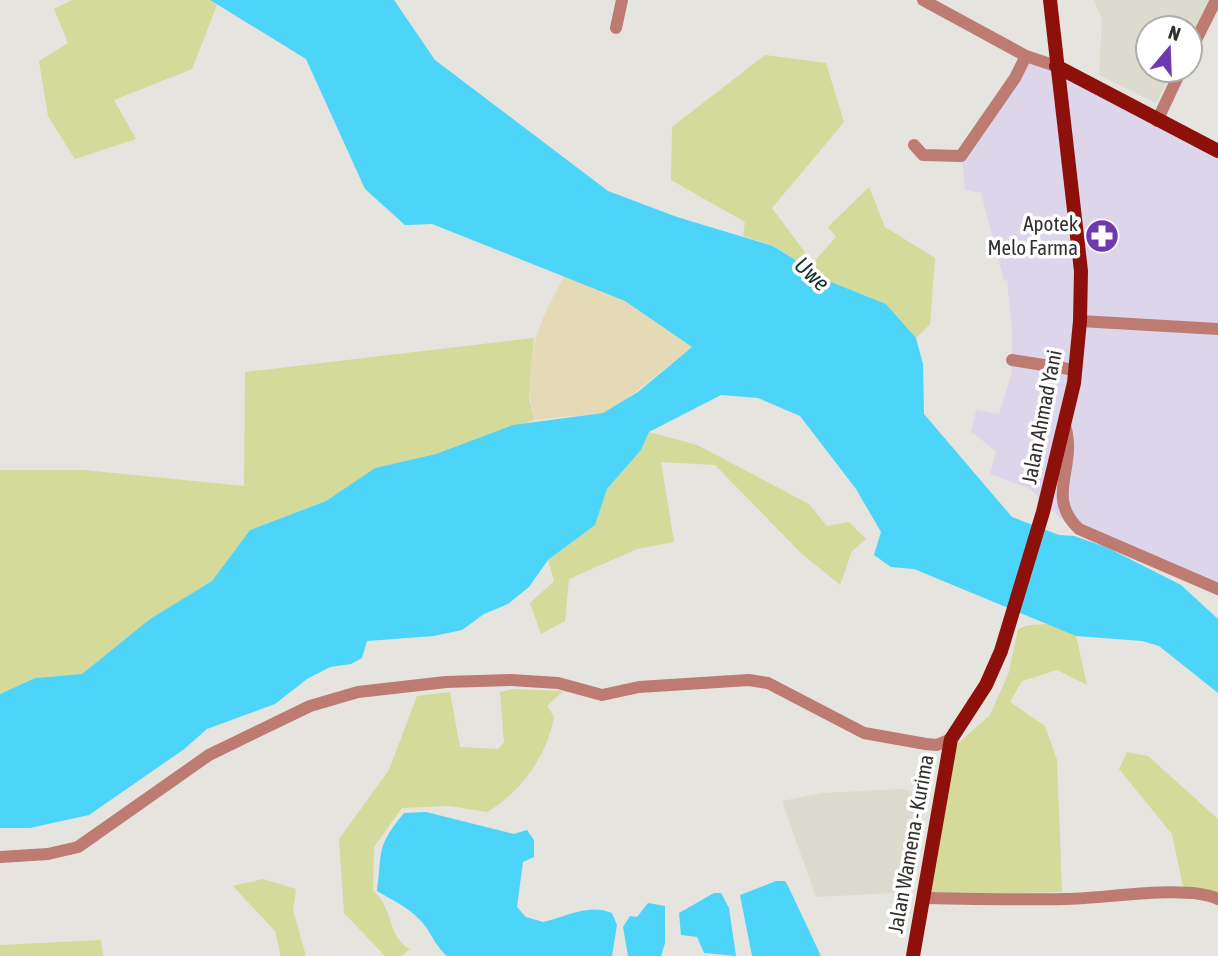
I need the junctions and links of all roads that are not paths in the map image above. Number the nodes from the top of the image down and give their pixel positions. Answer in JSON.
{"nodes":[{"id":1,"x":622,"y":0,"type":"edge"},
{"id":2,"x":923,"y":0,"type":"edge"},
{"id":3,"x":1050,"y":0,"type":"edge"},
{"id":4,"x":1216,"y":0,"type":"edge"},
{"id":5,"x":1204,"y":24,"type":"edge"},
{"id":6,"x":616,"y":28,"type":"dead end"},
{"id":7,"x":1026,"y":56,"type":"junction"},
{"id":8,"x":1056,"y":66,"type":"junction"},
{"id":9,"x":1174,"y":84,"type":"edge"},
{"id":10,"x":1157,"y":121,"type":"junction"},
{"id":11,"x":914,"y":145,"type":"dead end"},
{"id":12,"x":1218,"y":151,"type":"edge"},
{"id":13,"x":1080,"y":321,"type":"junction"},
{"id":14,"x":1218,"y":328,"type":"edge"},
{"id":15,"x":1012,"y":360,"type":"dead end"},
{"id":16,"x":1075,"y":370,"type":"junction"},
{"id":17,"x":1065,"y":426,"type":"junction"},
{"id":18,"x":1218,"y":589,"type":"edge"},
{"id":19,"x":951,"y":740,"type":"junction"},
{"id":20,"x":0,"y":857,"type":"edge"},
{"id":21,"x":925,"y":898,"type":"junction"},
{"id":22,"x":1218,"y":899,"type":"edge"},
{"id":23,"x":913,"y":956,"type":"edge"}],
"edges":[{"from":1,"to":6,"type":"street"},
{"from":2,"to":7,"type":"street"},
{"from":3,"to":8,"type":"main road","name":"Jalan Ahmad Yani"},
{"from":4,"to":5,"type":"street"},
{"from":7,"to":8,"type":"street"},
{"from":7,"to":11,"type":"street"},
{"from":8,"to":10,"type":"main road"},
{"from":8,"to":13,"type":"main road","name":"Jalan Ahmad Yani"},
{"from":9,"to":10,"type":"street"},
{"from":10,"to":12,"type":"main road"},
{"from":13,"to":14,"type":"street"},
{"from":13,"to":16,"type":"main road","name":"Jalan Ahmad Yani"},
{"from":15,"to":16,"type":"street"},
{"from":16,"to":17,"type":"main road","name":"Jalan Ahmad Yani"},
{"from":17,"to":18,"type":"street"},
{"from":17,"to":19,"type":"main road","name":"Jalan Ahmad Yani"},
{"from":19,"to":20,"type":"street"},
{"from":19,"to":21,"type":"main road","name":"Jalan Wamena - Kurima"},
{"from":21,"to":22,"type":"street"},
{"from":21,"to":23,"type":"main road","name":"Jalan Wamena - Kurima"}]}
